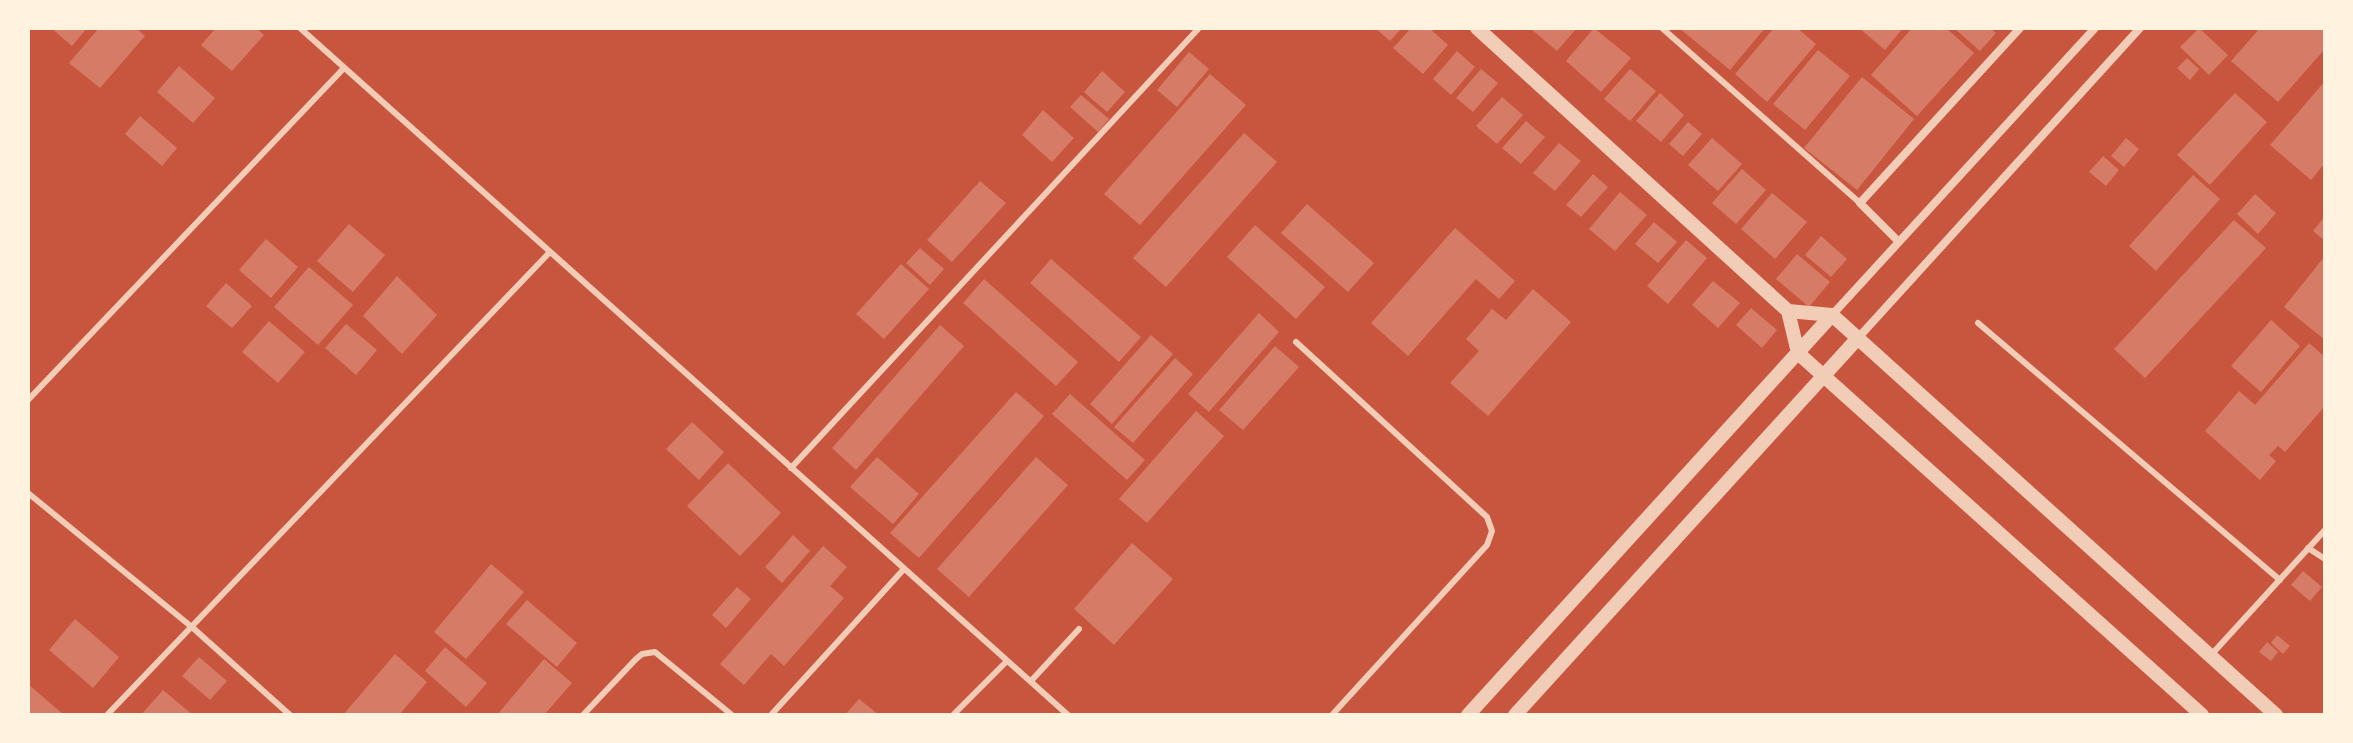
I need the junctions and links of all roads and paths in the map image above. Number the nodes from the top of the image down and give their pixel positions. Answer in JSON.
{"nodes":[{"id":1,"x":300,"y":28,"type":"edge"},
{"id":2,"x":1199,"y":28,"type":"edge"},
{"id":3,"x":1477,"y":28,"type":"edge"},
{"id":4,"x":1662,"y":28,"type":"edge"},
{"id":5,"x":2020,"y":28,"type":"edge"},
{"id":6,"x":2095,"y":28,"type":"edge"},
{"id":7,"x":2140,"y":28,"type":"edge"},
{"id":8,"x":344,"y":68,"type":"junction"},
{"id":9,"x":1860,"y":203,"type":"junction"},
{"id":10,"x":1899,"y":242,"type":"junction"},
{"id":11,"x":549,"y":253,"type":"junction"},
{"id":12,"x":1788,"y":311,"type":"junction"},
{"id":13,"x":1832,"y":315,"type":"junction"},
{"id":14,"x":1978,"y":323,"type":"dead end"},
{"id":15,"x":1858,"y":338,"type":"junction"},
{"id":16,"x":1296,"y":342,"type":"dead end"},
{"id":17,"x":1798,"y":353,"type":"junction"},
{"id":18,"x":1823,"y":376,"type":"junction"},
{"id":19,"x":28,"y":400,"type":"edge"},
{"id":20,"x":791,"y":468,"type":"junction"},
{"id":21,"x":28,"y":493,"type":"edge"},
{"id":22,"x":2325,"y":530,"type":"edge"},
{"id":23,"x":2308,"y":548,"type":"junction"},
{"id":24,"x":2325,"y":559,"type":"edge"},
{"id":25,"x":904,"y":569,"type":"junction"},
{"id":26,"x":2280,"y":580,"type":"junction"},
{"id":27,"x":193,"y":628,"type":"junction"},
{"id":28,"x":1079,"y":629,"type":"dead end"},
{"id":29,"x":2210,"y":656,"type":"junction"},
{"id":30,"x":1006,"y":662,"type":"junction"},
{"id":31,"x":1031,"y":681,"type":"junction"},
{"id":32,"x":107,"y":715,"type":"edge"},
{"id":33,"x":290,"y":715,"type":"edge"},
{"id":34,"x":583,"y":715,"type":"edge"},
{"id":35,"x":732,"y":715,"type":"edge"},
{"id":36,"x":771,"y":715,"type":"edge"},
{"id":37,"x":953,"y":715,"type":"edge"},
{"id":38,"x":1068,"y":715,"type":"edge"},
{"id":39,"x":1332,"y":715,"type":"edge"},
{"id":40,"x":1468,"y":715,"type":"edge"},
{"id":41,"x":1515,"y":715,"type":"edge"},
{"id":42,"x":2202,"y":715,"type":"edge"},
{"id":43,"x":2276,"y":715,"type":"edge"}],
"edges":[{"from":1,"to":8,"type":"lane"},
{"from":2,"to":20,"type":"lane"},
{"from":3,"to":12,"type":"street"},
{"from":4,"to":9,"type":"lane"},
{"from":5,"to":9,"type":"street"},
{"from":6,"to":10,"type":"street"},
{"from":7,"to":15,"type":"street"},
{"from":8,"to":11,"type":"lane"},
{"from":8,"to":19,"type":"lane"},
{"from":9,"to":10,"type":"street"},
{"from":10,"to":13,"type":"street"},
{"from":11,"to":20,"type":"lane"},
{"from":11,"to":27,"type":"lane"},
{"from":12,"to":13,"type":"street"},
{"from":12,"to":17,"type":"street"},
{"from":13,"to":15,"type":"street"},
{"from":13,"to":17,"type":"street"},
{"from":14,"to":26,"type":"lane"},
{"from":15,"to":18,"type":"street"},
{"from":15,"to":29,"type":"street"},
{"from":16,"to":39,"type":"lane"},
{"from":17,"to":18,"type":"street"},
{"from":17,"to":40,"type":"street"},
{"from":18,"to":41,"type":"street"},
{"from":18,"to":42,"type":"street"},
{"from":20,"to":25,"type":"lane"},
{"from":21,"to":27,"type":"lane"},
{"from":22,"to":23,"type":"lane"},
{"from":23,"to":24,"type":"lane"},
{"from":23,"to":26,"type":"lane"},
{"from":25,"to":30,"type":"lane"},
{"from":25,"to":36,"type":"lane"},
{"from":26,"to":29,"type":"lane"},
{"from":27,"to":32,"type":"lane"},
{"from":27,"to":33,"type":"lane"},
{"from":28,"to":31,"type":"lane"},
{"from":29,"to":43,"type":"street"},
{"from":30,"to":31,"type":"lane"},
{"from":30,"to":37,"type":"lane"},
{"from":31,"to":38,"type":"lane"},
{"from":34,"to":35,"type":"lane"}]}
